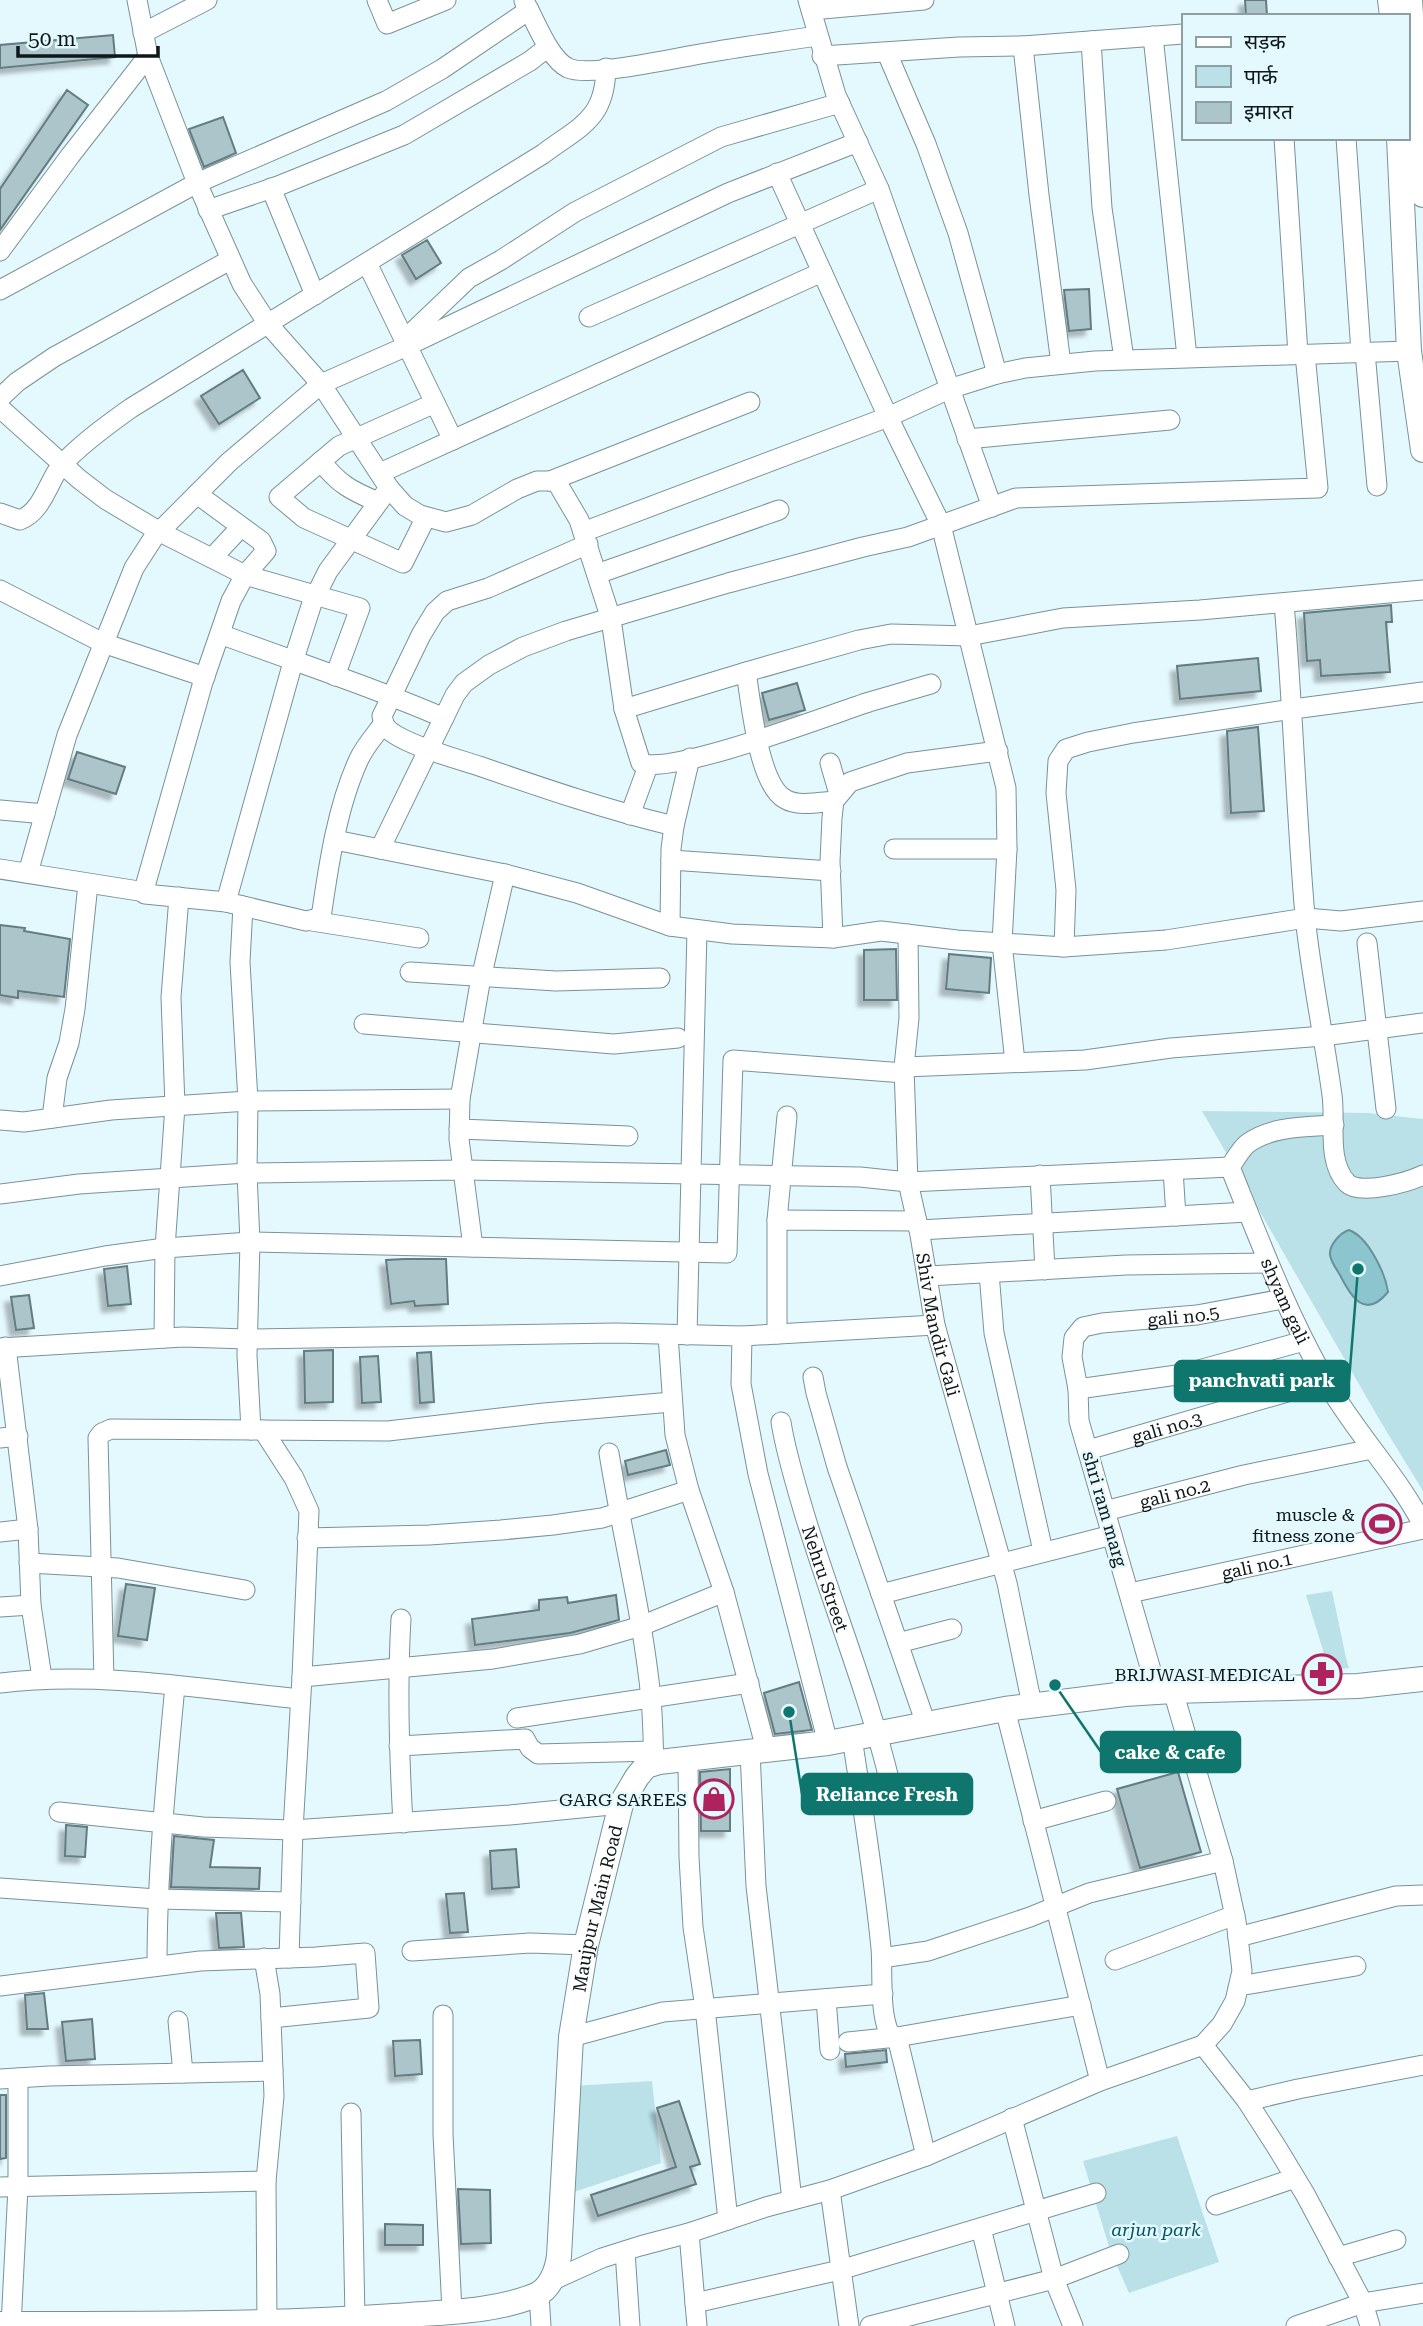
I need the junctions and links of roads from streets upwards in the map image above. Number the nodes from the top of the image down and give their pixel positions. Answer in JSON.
{"nodes":[{"id":1,"x":137,"y":0,"type":"edge"},
{"id":2,"x":207,"y":0,"type":"edge"},
{"id":3,"x":377,"y":0,"type":"edge"},
{"id":4,"x":446,"y":0,"type":"edge"},
{"id":5,"x":924,"y":0,"type":"edge"},
{"id":6,"x":526,"y":5,"type":"edge"},
{"id":7,"x":809,"y":5,"type":"edge"},
{"id":8,"x":1409,"y":23,"type":"edge"},
{"id":9,"x":143,"y":33,"type":"junction"},
{"id":10,"x":1182,"y":34,"type":"edge"},
{"id":11,"x":1153,"y":36,"type":"junction"},
{"id":12,"x":1091,"y":41,"type":"junction"},
{"id":13,"x":820,"y":46,"type":"junction"},
{"id":14,"x":1023,"y":46,"type":"junction"},
{"id":15,"x":548,"y":47,"type":"junction"},
{"id":16,"x":887,"y":53,"type":"junction"},
{"id":17,"x":148,"y":56,"type":"junction"},
{"id":18,"x":606,"y":68,"type":"junction"},
{"id":19,"x":1419,"y":70,"type":"edge"},
{"id":20,"x":840,"y":103,"type":"junction"},
{"id":21,"x":1409,"y":125,"type":"edge"},
{"id":22,"x":1284,"y":140,"type":"edge"},
{"id":23,"x":1346,"y":140,"type":"edge"},
{"id":24,"x":858,"y":142,"type":"junction"},
{"id":25,"x":1406,"y":142,"type":"edge"},
{"id":26,"x":777,"y":173,"type":"junction"},
{"id":27,"x":1422,"y":179,"type":"edge"},
{"id":28,"x":197,"y":183,"type":"junction"},
{"id":29,"x":271,"y":188,"type":"junction"},
{"id":30,"x":879,"y":189,"type":"junction"},
{"id":31,"x":208,"y":210,"type":"junction"},
{"id":32,"x":800,"y":223,"type":"junction"},
{"id":33,"x":0,"y":251,"type":"edge"},
{"id":34,"x":230,"y":260,"type":"junction"},
{"id":35,"x":367,"y":263,"type":"junction"},
{"id":36,"x":822,"y":272,"type":"junction"},
{"id":37,"x":0,"y":290,"type":"edge"},
{"id":38,"x":315,"y":295,"type":"junction"},
{"id":39,"x":589,"y":317,"type":"dead end"},
{"id":40,"x":268,"y":324,"type":"junction"},
{"id":41,"x":405,"y":343,"type":"junction"},
{"id":42,"x":1409,"y":351,"type":"junction"},
{"id":43,"x":1363,"y":352,"type":"junction"},
{"id":44,"x":1301,"y":354,"type":"junction"},
{"id":45,"x":1187,"y":357,"type":"junction"},
{"id":46,"x":1124,"y":359,"type":"junction"},
{"id":47,"x":1061,"y":364,"type":"junction"},
{"id":48,"x":997,"y":374,"type":"junction"},
{"id":49,"x":321,"y":384,"type":"junction"},
{"id":50,"x":949,"y":389,"type":"junction"},
{"id":51,"x":0,"y":398,"type":"edge"},
{"id":52,"x":750,"y":402,"type":"dead end"},
{"id":53,"x":435,"y":403,"type":"junction"},
{"id":54,"x":0,"y":408,"type":"edge"},
{"id":55,"x":888,"y":416,"type":"junction"},
{"id":56,"x":1170,"y":420,"type":"dead end"},
{"id":57,"x":356,"y":437,"type":"junction"},
{"id":58,"x":967,"y":439,"type":"junction"},
{"id":59,"x":453,"y":440,"type":"junction"},
{"id":60,"x":1423,"y":450,"type":"edge"},
{"id":61,"x":321,"y":461,"type":"junction"},
{"id":62,"x":63,"y":465,"type":"junction"},
{"id":63,"x":550,"y":481,"type":"junction"},
{"id":64,"x":1377,"y":486,"type":"dead end"},
{"id":65,"x":382,"y":487,"type":"junction"},
{"id":66,"x":197,"y":494,"type":"junction"},
{"id":67,"x":992,"y":507,"type":"junction"},
{"id":68,"x":779,"y":510,"type":"dead end"},
{"id":69,"x":0,"y":513,"type":"edge"},
{"id":70,"x":426,"y":517,"type":"junction"},
{"id":71,"x":941,"y":525,"type":"junction"},
{"id":72,"x":241,"y":527,"type":"junction"},
{"id":73,"x":160,"y":532,"type":"junction"},
{"id":74,"x":585,"y":538,"type":"junction"},
{"id":75,"x":349,"y":540,"type":"junction"},
{"id":76,"x":212,"y":558,"type":"junction"},
{"id":77,"x":597,"y":574,"type":"junction"},
{"id":78,"x":245,"y":575,"type":"junction"},
{"id":79,"x":0,"y":590,"type":"edge"},
{"id":80,"x":1423,"y":590,"type":"edge"},
{"id":81,"x":315,"y":596,"type":"junction"},
{"id":82,"x":1284,"y":603,"type":"junction"},
{"id":83,"x":611,"y":619,"type":"junction"},
{"id":84,"x":220,"y":634,"type":"junction"},
{"id":85,"x":969,"y":636,"type":"junction"},
{"id":86,"x":103,"y":643,"type":"junction"},
{"id":87,"x":293,"y":662,"type":"junction"},
{"id":88,"x":746,"y":671,"type":"junction"},
{"id":89,"x":335,"y":676,"type":"junction"},
{"id":90,"x":205,"y":677,"type":"junction"},
{"id":91,"x":932,"y":684,"type":"dead end"},
{"id":92,"x":1423,"y":692,"type":"edge"},
{"id":93,"x":391,"y":695,"type":"junction"},
{"id":94,"x":624,"y":709,"type":"junction"},
{"id":95,"x":1293,"y":709,"type":"junction"},
{"id":96,"x":444,"y":718,"type":"junction"},
{"id":97,"x":384,"y":723,"type":"junction"},
{"id":98,"x":757,"y":740,"type":"junction"},
{"id":99,"x":429,"y":749,"type":"junction"},
{"id":100,"x":998,"y":751,"type":"junction"},
{"id":101,"x":690,"y":758,"type":"junction"},
{"id":102,"x":830,"y":763,"type":"dead end"},
{"id":103,"x":648,"y":766,"type":"junction"},
{"id":104,"x":836,"y":798,"type":"junction"},
{"id":105,"x":0,"y":810,"type":"edge"},
{"id":106,"x":45,"y":814,"type":"junction"},
{"id":107,"x":631,"y":815,"type":"junction"},
{"id":108,"x":674,"y":826,"type":"junction"},
{"id":109,"x":335,"y":840,"type":"junction"},
{"id":110,"x":380,"y":849,"type":"junction"},
{"id":111,"x":894,"y":849,"type":"dead end"},
{"id":112,"x":1007,"y":849,"type":"junction"},
{"id":113,"x":671,"y":860,"type":"junction"},
{"id":114,"x":0,"y":869,"type":"edge"},
{"id":115,"x":831,"y":871,"type":"junction"},
{"id":116,"x":28,"y":873,"type":"junction"},
{"id":117,"x":505,"y":874,"type":"junction"},
{"id":118,"x":88,"y":884,"type":"junction"},
{"id":119,"x":145,"y":892,"type":"junction"},
{"id":120,"x":179,"y":897,"type":"junction"},
{"id":121,"x":234,"y":904,"type":"junction"},
{"id":122,"x":1423,"y":911,"type":"edge"},
{"id":123,"x":1306,"y":918,"type":"junction"},
{"id":124,"x":312,"y":921,"type":"junction"},
{"id":125,"x":670,"y":926,"type":"junction"},
{"id":126,"x":697,"y":930,"type":"junction"},
{"id":127,"x":908,"y":934,"type":"junction"},
{"id":128,"x":419,"y":938,"type":"dead end"},
{"id":129,"x":833,"y":938,"type":"junction"},
{"id":130,"x":1002,"y":943,"type":"junction"},
{"id":131,"x":1367,"y":943,"type":"dead end"},
{"id":132,"x":1064,"y":947,"type":"junction"},
{"id":133,"x":410,"y":972,"type":"dead end"},
{"id":134,"x":481,"y":977,"type":"junction"},
{"id":135,"x":660,"y":978,"type":"dead end"},
{"id":136,"x":1423,"y":1023,"type":"edge"},
{"id":137,"x":365,"y":1024,"type":"dead end"},
{"id":138,"x":1376,"y":1029,"type":"junction"},
{"id":139,"x":471,"y":1032,"type":"junction"},
{"id":140,"x":1323,"y":1035,"type":"junction"},
{"id":141,"x":678,"y":1038,"type":"dead end"},
{"id":142,"x":1015,"y":1062,"type":"junction"},
{"id":143,"x":904,"y":1070,"type":"junction"},
{"id":144,"x":460,"y":1099,"type":"junction"},
{"id":145,"x":248,"y":1101,"type":"junction"},
{"id":146,"x":175,"y":1106,"type":"junction"},
{"id":147,"x":1386,"y":1109,"type":"dead end"},
{"id":148,"x":787,"y":1116,"type":"dead end"},
{"id":149,"x":52,"y":1118,"type":"junction"},
{"id":150,"x":0,"y":1120,"type":"edge"},
{"id":151,"x":1334,"y":1125,"type":"junction"},
{"id":152,"x":459,"y":1129,"type":"junction"},
{"id":153,"x":628,"y":1136,"type":"dead end"},
{"id":154,"x":1230,"y":1167,"type":"junction"},
{"id":155,"x":463,"y":1170,"type":"junction"},
{"id":156,"x":1173,"y":1170,"type":"junction"},
{"id":157,"x":247,"y":1173,"type":"junction"},
{"id":158,"x":690,"y":1174,"type":"junction"},
{"id":159,"x":729,"y":1175,"type":"junction"},
{"id":160,"x":1040,"y":1175,"type":"junction"},
{"id":161,"x":1423,"y":1175,"type":"edge"},
{"id":162,"x":781,"y":1176,"type":"junction"},
{"id":163,"x":169,"y":1179,"type":"junction"},
{"id":164,"x":908,"y":1182,"type":"junction"},
{"id":165,"x":0,"y":1194,"type":"edge"},
{"id":166,"x":1248,"y":1212,"type":"junction"},
{"id":167,"x":1176,"y":1216,"type":"junction"},
{"id":168,"x":777,"y":1220,"type":"junction"},
{"id":169,"x":1042,"y":1223,"type":"junction"},
{"id":170,"x":918,"y":1225,"type":"junction"},
{"id":171,"x":250,"y":1242,"type":"junction"},
{"id":172,"x":473,"y":1247,"type":"junction"},
{"id":173,"x":165,"y":1248,"type":"junction"},
{"id":174,"x":689,"y":1252,"type":"junction"},
{"id":175,"x":1268,"y":1263,"type":"junction"},
{"id":176,"x":1045,"y":1270,"type":"junction"},
{"id":177,"x":989,"y":1273,"type":"junction"},
{"id":178,"x":0,"y":1276,"type":"edge"},
{"id":179,"x":928,"y":1276,"type":"junction"},
{"id":180,"x":1283,"y":1300,"type":"junction"},
{"id":181,"x":936,"y":1325,"type":"junction"},
{"id":182,"x":1083,"y":1327,"type":"joint"},
{"id":183,"x":777,"y":1334,"type":"junction"},
{"id":184,"x":678,"y":1335,"type":"junction"},
{"id":185,"x":742,"y":1336,"type":"junction"},
{"id":186,"x":164,"y":1338,"type":"junction"},
{"id":187,"x":247,"y":1339,"type":"junction"},
{"id":188,"x":1304,"y":1341,"type":"junction"},
{"id":189,"x":3,"y":1347,"type":"edge"},
{"id":190,"x":813,"y":1377,"type":"dead end"},
{"id":191,"x":1325,"y":1381,"type":"junction"},
{"id":192,"x":1078,"y":1389,"type":"junction"},
{"id":193,"x":672,"y":1402,"type":"junction"},
{"id":194,"x":781,"y":1422,"type":"dead end"},
{"id":195,"x":257,"y":1430,"type":"junction"},
{"id":196,"x":9,"y":1437,"type":"edge"},
{"id":197,"x":1372,"y":1449,"type":"junction"},
{"id":198,"x":1088,"y":1450,"type":"junction"},
{"id":199,"x":609,"y":1453,"type":"dead end"},
{"id":200,"x":688,"y":1490,"type":"junction"},
{"id":201,"x":1105,"y":1511,"type":"junction"},
{"id":202,"x":618,"y":1513,"type":"junction"},
{"id":203,"x":1423,"y":1527,"type":"edge"},
{"id":204,"x":28,"y":1529,"type":"junction"},
{"id":205,"x":0,"y":1532,"type":"edge"},
{"id":206,"x":1112,"y":1535,"type":"junction"},
{"id":207,"x":307,"y":1538,"type":"junction"},
{"id":208,"x":1043,"y":1551,"type":"junction"},
{"id":209,"x":1001,"y":1562,"type":"junction"},
{"id":210,"x":30,"y":1563,"type":"junction"},
{"id":211,"x":101,"y":1567,"type":"junction"},
{"id":212,"x":245,"y":1590,"type":"dead end"},
{"id":213,"x":724,"y":1592,"type":"junction"},
{"id":214,"x":1130,"y":1593,"type":"junction"},
{"id":215,"x":881,"y":1594,"type":"junction"},
{"id":216,"x":31,"y":1605,"type":"junction"},
{"id":217,"x":0,"y":1607,"type":"edge"},
{"id":218,"x":401,"y":1619,"type":"dead end"},
{"id":219,"x":641,"y":1626,"type":"junction"},
{"id":220,"x":952,"y":1629,"type":"dead end"},
{"id":221,"x":898,"y":1643,"type":"junction"},
{"id":222,"x":398,"y":1668,"type":"junction"},
{"id":223,"x":302,"y":1677,"type":"junction"},
{"id":224,"x":42,"y":1678,"type":"junction"},
{"id":225,"x":104,"y":1679,"type":"junction"},
{"id":226,"x":1423,"y":1679,"type":"edge"},
{"id":227,"x":0,"y":1682,"type":"edge"},
{"id":228,"x":748,"y":1683,"type":"junction"},
{"id":229,"x":175,"y":1686,"type":"junction"},
{"id":230,"x":1165,"y":1691,"type":"junction"},
{"id":231,"x":300,"y":1699,"type":"junction"},
{"id":232,"x":651,"y":1699,"type":"junction"},
{"id":233,"x":1032,"y":1705,"type":"junction"},
{"id":234,"x":1004,"y":1709,"type":"junction"},
{"id":235,"x":517,"y":1718,"type":"dead end"},
{"id":236,"x":926,"y":1724,"type":"junction"},
{"id":237,"x":878,"y":1733,"type":"junction"},
{"id":238,"x":852,"y":1738,"type":"junction"},
{"id":239,"x":828,"y":1743,"type":"junction"},
{"id":240,"x":399,"y":1746,"type":"junction"},
{"id":241,"x":758,"y":1750,"type":"junction"},
{"id":242,"x":653,"y":1757,"type":"junction"},
{"id":243,"x":688,"y":1759,"type":"junction"},
{"id":244,"x":891,"y":1787,"type":"dead end"},
{"id":245,"x":1106,"y":1801,"type":"dead end"},
{"id":246,"x":621,"y":1804,"type":"junction"},
{"id":247,"x":59,"y":1812,"type":"dead end"},
{"id":248,"x":1033,"y":1821,"type":"junction"},
{"id":249,"x":162,"y":1822,"type":"junction"},
{"id":250,"x":403,"y":1823,"type":"junction"},
{"id":251,"x":293,"y":1830,"type":"junction"},
{"id":252,"x":1223,"y":1861,"type":"junction"},
{"id":253,"x":0,"y":1888,"type":"edge"},
{"id":254,"x":1423,"y":1895,"type":"edge"},
{"id":255,"x":157,"y":1899,"type":"junction"},
{"id":256,"x":291,"y":1902,"type":"junction"},
{"id":257,"x":1055,"y":1908,"type":"junction"},
{"id":258,"x":1235,"y":1915,"type":"junction"},
{"id":259,"x":1238,"y":1937,"type":"junction"},
{"id":260,"x":586,"y":1945,"type":"junction"},
{"id":261,"x":412,"y":1951,"type":"dead end"},
{"id":262,"x":264,"y":1958,"type":"junction"},
{"id":263,"x":289,"y":1958,"type":"junction"},
{"id":264,"x":882,"y":1958,"type":"junction"},
{"id":265,"x":1115,"y":1960,"type":"dead end"},
{"id":266,"x":157,"y":1966,"type":"junction"},
{"id":267,"x":1356,"y":1966,"type":"dead end"},
{"id":268,"x":0,"y":1986,"type":"edge"},
{"id":269,"x":1238,"y":1986,"type":"junction"},
{"id":270,"x":883,"y":1994,"type":"junction"},
{"id":271,"x":826,"y":1999,"type":"junction"},
{"id":272,"x":769,"y":2003,"type":"junction"},
{"id":273,"x":1081,"y":2006,"type":"junction"},
{"id":274,"x":705,"y":2008,"type":"junction"},
{"id":275,"x":443,"y":2015,"type":"dead end"},
{"id":276,"x":271,"y":2018,"type":"junction"},
{"id":277,"x":178,"y":2021,"type":"dead end"},
{"id":278,"x":571,"y":2037,"type":"junction"},
{"id":279,"x":897,"y":2037,"type":"junction"},
{"id":280,"x":848,"y":2042,"type":"dead end"},
{"id":281,"x":1203,"y":2045,"type":"junction"},
{"id":282,"x":830,"y":2050,"type":"dead end"},
{"id":283,"x":1423,"y":2065,"type":"edge"},
{"id":284,"x":273,"y":2071,"type":"junction"},
{"id":285,"x":183,"y":2073,"type":"junction"},
{"id":286,"x":9,"y":2078,"type":"edge"},
{"id":287,"x":1100,"y":2081,"type":"junction"},
{"id":288,"x":1247,"y":2101,"type":"junction"},
{"id":289,"x":351,"y":2113,"type":"dead end"},
{"id":290,"x":1012,"y":2118,"type":"junction"},
{"id":291,"x":926,"y":2156,"type":"junction"},
{"id":292,"x":1295,"y":2178,"type":"junction"},
{"id":293,"x":266,"y":2181,"type":"junction"},
{"id":294,"x":9,"y":2187,"type":"edge"},
{"id":295,"x":830,"y":2190,"type":"junction"},
{"id":296,"x":1096,"y":2193,"type":"dead end"},
{"id":297,"x":792,"y":2200,"type":"junction"},
{"id":298,"x":1216,"y":2205,"type":"dead end"},
{"id":299,"x":1038,"y":2211,"type":"junction"},
{"id":300,"x":728,"y":2220,"type":"junction"},
{"id":301,"x":981,"y":2228,"type":"junction"},
{"id":302,"x":689,"y":2233,"type":"junction"},
{"id":303,"x":1396,"y":2240,"type":"dead end"},
{"id":304,"x":625,"y":2251,"type":"junction"},
{"id":305,"x":1119,"y":2254,"type":"dead end"},
{"id":306,"x":1338,"y":2258,"type":"junction"},
{"id":307,"x":840,"y":2270,"type":"junction"},
{"id":308,"x":1055,"y":2279,"type":"junction"},
{"id":309,"x":545,"y":2288,"type":"junction"},
{"id":310,"x":1423,"y":2293,"type":"edge"},
{"id":311,"x":998,"y":2294,"type":"junction"},
{"id":312,"x":695,"y":2303,"type":"junction"},
{"id":313,"x":1363,"y":2303,"type":"junction"},
{"id":314,"x":452,"y":2311,"type":"junction"},
{"id":315,"x":355,"y":2319,"type":"junction"},
{"id":316,"x":267,"y":2324,"type":"edge"},
{"id":317,"x":7,"y":2325,"type":"edge"},
{"id":318,"x":541,"y":2326,"type":"edge"},
{"id":319,"x":630,"y":2326,"type":"edge"},
{"id":320,"x":697,"y":2326,"type":"edge"},
{"id":321,"x":849,"y":2326,"type":"edge"},
{"id":322,"x":870,"y":2326,"type":"edge"},
{"id":323,"x":1005,"y":2326,"type":"edge"},
{"id":324,"x":1073,"y":2326,"type":"edge"},
{"id":325,"x":1296,"y":2326,"type":"edge"},
{"id":326,"x":1370,"y":2326,"type":"edge"}],
"edges":[{"from":1,"to":9,"type":"street"},
{"from":2,"to":9,"type":"street"},
{"from":3,"to":4,"type":"street"},
{"from":5,"to":7,"type":"street"},
{"from":6,"to":15,"type":"street"},
{"from":6,"to":28,"type":"street"},
{"from":7,"to":13,"type":"street"},
{"from":8,"to":19,"type":"street"},
{"from":9,"to":17,"type":"street"},
{"from":10,"to":11,"type":"street"},
{"from":11,"to":12,"type":"street"},
{"from":11,"to":45,"type":"street"},
{"from":12,"to":14,"type":"street"},
{"from":12,"to":46,"type":"street"},
{"from":13,"to":16,"type":"street"},
{"from":13,"to":18,"type":"street"},
{"from":13,"to":20,"type":"street"},
{"from":14,"to":16,"type":"street"},
{"from":14,"to":47,"type":"street"},
{"from":15,"to":18,"type":"street"},
{"from":15,"to":29,"type":"street"},
{"from":16,"to":48,"type":"street"},
{"from":17,"to":28,"type":"street"},
{"from":17,"to":33,"type":"street"},
{"from":18,"to":35,"type":"street"},
{"from":19,"to":21,"type":"street"},
{"from":20,"to":24,"type":"street"},
{"from":20,"to":41,"type":"street"},
{"from":22,"to":44,"type":"street"},
{"from":23,"to":43,"type":"street"},
{"from":24,"to":26,"type":"street"},
{"from":24,"to":30,"type":"street"},
{"from":25,"to":27,"type":"street"},
{"from":25,"to":42,"type":"street"},
{"from":26,"to":32,"type":"street"},
{"from":26,"to":41,"type":"street"},
{"from":28,"to":31,"type":"street"},
{"from":28,"to":37,"type":"street"},
{"from":29,"to":31,"type":"street"},
{"from":29,"to":38,"type":"street"},
{"from":30,"to":32,"type":"street"},
{"from":30,"to":50,"type":"street"},
{"from":31,"to":34,"type":"street"},
{"from":32,"to":36,"type":"street"},
{"from":32,"to":39,"type":"street"},
{"from":34,"to":40,"type":"street"},
{"from":34,"to":51,"type":"street"},
{"from":35,"to":38,"type":"street"},
{"from":35,"to":41,"type":"street"},
{"from":36,"to":55,"type":"street"},
{"from":36,"to":59,"type":"street"},
{"from":38,"to":40,"type":"street"},
{"from":40,"to":49,"type":"street"},
{"from":40,"to":62,"type":"street"},
{"from":41,"to":49,"type":"street"},
{"from":41,"to":53,"type":"street"},
{"from":42,"to":43,"type":"street"},
{"from":42,"to":60,"type":"street"},
{"from":43,"to":44,"type":"street"},
{"from":43,"to":64,"type":"street"},
{"from":44,"to":45,"type":"street"},
{"from":44,"to":67,"type":"street"},
{"from":45,"to":46,"type":"street"},
{"from":46,"to":47,"type":"street"},
{"from":47,"to":48,"type":"street"},
{"from":48,"to":50,"type":"street"},
{"from":49,"to":57,"type":"street"},
{"from":49,"to":66,"type":"street"},
{"from":50,"to":55,"type":"street"},
{"from":50,"to":58,"type":"street"},
{"from":52,"to":63,"type":"street"},
{"from":53,"to":57,"type":"street"},
{"from":53,"to":59,"type":"street"},
{"from":54,"to":62,"type":"street"},
{"from":55,"to":71,"type":"street"},
{"from":55,"to":74,"type":"street"},
{"from":56,"to":58,"type":"street"},
{"from":57,"to":61,"type":"street"},
{"from":57,"to":65,"type":"street"},
{"from":58,"to":67,"type":"street"},
{"from":59,"to":65,"type":"street"},
{"from":61,"to":65,"type":"street"},
{"from":61,"to":75,"type":"street"},
{"from":62,"to":69,"type":"street"},
{"from":62,"to":73,"type":"street"},
{"from":63,"to":70,"type":"street"},
{"from":63,"to":74,"type":"street"},
{"from":65,"to":70,"type":"street"},
{"from":65,"to":75,"type":"street"},
{"from":66,"to":72,"type":"street"},
{"from":66,"to":73,"type":"street"},
{"from":67,"to":71,"type":"street"},
{"from":68,"to":77,"type":"street"},
{"from":70,"to":75,"type":"street"},
{"from":71,"to":83,"type":"street"},
{"from":71,"to":85,"type":"street"},
{"from":72,"to":76,"type":"street"},
{"from":72,"to":78,"type":"street"},
{"from":73,"to":76,"type":"street"},
{"from":73,"to":86,"type":"street"},
{"from":74,"to":77,"type":"street"},
{"from":74,"to":93,"type":"street"},
{"from":75,"to":81,"type":"street"},
{"from":76,"to":78,"type":"street"},
{"from":77,"to":83,"type":"street"},
{"from":78,"to":81,"type":"street"},
{"from":78,"to":84,"type":"street"},
{"from":79,"to":86,"type":"street"},
{"from":80,"to":82,"type":"street"},
{"from":81,"to":87,"type":"street"},
{"from":81,"to":89,"type":"street"},
{"from":82,"to":85,"type":"street"},
{"from":82,"to":95,"type":"street"},
{"from":83,"to":94,"type":"street"},
{"from":83,"to":96,"type":"street"},
{"from":84,"to":87,"type":"street"},
{"from":84,"to":90,"type":"street"},
{"from":85,"to":88,"type":"street"},
{"from":85,"to":100,"type":"street"},
{"from":86,"to":90,"type":"street"},
{"from":86,"to":106,"type":"street"},
{"from":87,"to":89,"type":"street"},
{"from":87,"to":121,"type":"street"},
{"from":88,"to":94,"type":"street"},
{"from":88,"to":98,"type":"street"},
{"from":89,"to":93,"type":"street"},
{"from":90,"to":119,"type":"street"},
{"from":91,"to":98,"type":"street"},
{"from":92,"to":95,"type":"street"},
{"from":93,"to":96,"type":"street"},
{"from":93,"to":97,"type":"street"},
{"from":94,"to":103,"type":"street"},
{"from":95,"to":123,"type":"street"},
{"from":95,"to":132,"type":"street"},
{"from":96,"to":99,"type":"street"},
{"from":97,"to":99,"type":"street"},
{"from":97,"to":109,"type":"street"},
{"from":98,"to":101,"type":"street"},
{"from":98,"to":104,"type":"street"},
{"from":99,"to":107,"type":"street"},
{"from":99,"to":110,"type":"street"},
{"from":100,"to":104,"type":"street"},
{"from":100,"to":112,"type":"street"},
{"from":101,"to":103,"type":"street"},
{"from":101,"to":108,"type":"street"},
{"from":102,"to":104,"type":"street"},
{"from":103,"to":107,"type":"street"},
{"from":104,"to":115,"type":"street"},
{"from":105,"to":106,"type":"street"},
{"from":106,"to":116,"type":"street"},
{"from":107,"to":108,"type":"street"},
{"from":108,"to":113,"type":"street"},
{"from":109,"to":110,"type":"street"},
{"from":109,"to":124,"type":"street"},
{"from":110,"to":117,"type":"street"},
{"from":111,"to":112,"type":"street"},
{"from":112,"to":130,"type":"street"},
{"from":113,"to":115,"type":"street"},
{"from":113,"to":125,"type":"street"},
{"from":114,"to":116,"type":"street"},
{"from":115,"to":129,"type":"street"},
{"from":116,"to":118,"type":"street"},
{"from":117,"to":125,"type":"street"},
{"from":117,"to":134,"type":"street"},
{"from":118,"to":119,"type":"street"},
{"from":118,"to":149,"type":"street"},
{"from":119,"to":120,"type":"street"},
{"from":120,"to":121,"type":"street"},
{"from":120,"to":146,"type":"street"},
{"from":121,"to":124,"type":"street"},
{"from":121,"to":145,"type":"street"},
{"from":122,"to":123,"type":"street"},
{"from":123,"to":132,"type":"street"},
{"from":123,"to":140,"type":"street"},
{"from":124,"to":128,"type":"street"},
{"from":125,"to":126,"type":"street"},
{"from":126,"to":129,"type":"street"},
{"from":126,"to":158,"type":"street"},
{"from":127,"to":129,"type":"street"},
{"from":127,"to":130,"type":"street"},
{"from":127,"to":143,"type":"street","name":"Shiv Mandir Gali"},
{"from":130,"to":132,"type":"street"},
{"from":130,"to":142,"type":"street"},
{"from":131,"to":138,"type":"street"},
{"from":133,"to":134,"type":"street"},
{"from":134,"to":135,"type":"street"},
{"from":134,"to":139,"type":"street"},
{"from":136,"to":138,"type":"street"},
{"from":137,"to":139,"type":"street"},
{"from":138,"to":140,"type":"street"},
{"from":138,"to":147,"type":"street"},
{"from":139,"to":141,"type":"street"},
{"from":139,"to":144,"type":"street"},
{"from":140,"to":142,"type":"street"},
{"from":140,"to":151,"type":"street"},
{"from":142,"to":143,"type":"street"},
{"from":143,"to":159,"type":"street"},
{"from":143,"to":164,"type":"street","name":"Shiv Mandir Gali"},
{"from":144,"to":145,"type":"street"},
{"from":144,"to":152,"type":"street"},
{"from":145,"to":146,"type":"street"},
{"from":145,"to":157,"type":"street"},
{"from":146,"to":149,"type":"street"},
{"from":146,"to":163,"type":"street"},
{"from":148,"to":162,"type":"street"},
{"from":149,"to":150,"type":"street"},
{"from":151,"to":154,"type":"street"},
{"from":151,"to":161,"type":"street"},
{"from":152,"to":153,"type":"street"},
{"from":152,"to":155,"type":"street"},
{"from":154,"to":156,"type":"street"},
{"from":154,"to":166,"type":"street","name":"shyam gali"},
{"from":155,"to":157,"type":"street"},
{"from":155,"to":158,"type":"street"},
{"from":155,"to":172,"type":"street"},
{"from":156,"to":160,"type":"street"},
{"from":156,"to":167,"type":"street"},
{"from":157,"to":163,"type":"street"},
{"from":157,"to":171,"type":"street"},
{"from":158,"to":159,"type":"street"},
{"from":158,"to":174,"type":"street"},
{"from":159,"to":162,"type":"street"},
{"from":159,"to":174,"type":"street"},
{"from":160,"to":164,"type":"street"},
{"from":160,"to":169,"type":"street"},
{"from":162,"to":164,"type":"street"},
{"from":162,"to":168,"type":"street"},
{"from":163,"to":165,"type":"street"},
{"from":163,"to":173,"type":"street"},
{"from":164,"to":170,"type":"street","name":"Shiv Mandir Gali"},
{"from":166,"to":167,"type":"street"},
{"from":166,"to":175,"type":"street","name":"shyam gali"},
{"from":167,"to":169,"type":"street"},
{"from":168,"to":170,"type":"street"},
{"from":168,"to":183,"type":"street"},
{"from":169,"to":170,"type":"street"},
{"from":169,"to":176,"type":"street"},
{"from":170,"to":179,"type":"street","name":"Shiv Mandir Gali"},
{"from":171,"to":172,"type":"street"},
{"from":171,"to":173,"type":"street"},
{"from":171,"to":187,"type":"street"},
{"from":172,"to":174,"type":"street"},
{"from":173,"to":178,"type":"street"},
{"from":173,"to":186,"type":"street"},
{"from":174,"to":184,"type":"street"},
{"from":175,"to":176,"type":"street"},
{"from":175,"to":180,"type":"street","name":"shyam gali"},
{"from":176,"to":177,"type":"street"},
{"from":177,"to":179,"type":"street"},
{"from":177,"to":208,"type":"street"},
{"from":179,"to":181,"type":"street","name":"Shiv Mandir Gali"},
{"from":180,"to":182,"type":"street","name":"gali no.5"},
{"from":180,"to":188,"type":"street","name":"shyam gali"},
{"from":181,"to":183,"type":"street"},
{"from":181,"to":209,"type":"street","name":"Shiv Mandir Gali"},
{"from":182,"to":192,"type":"street","name":"shri ram marg"},
{"from":183,"to":185,"type":"street"},
{"from":184,"to":185,"type":"street"},
{"from":184,"to":187,"type":"street"},
{"from":184,"to":193,"type":"street"},
{"from":185,"to":239,"type":"street"},
{"from":186,"to":187,"type":"street"},
{"from":186,"to":189,"type":"street"},
{"from":187,"to":195,"type":"street"},
{"from":188,"to":191,"type":"street","name":"shyam gali"},
{"from":188,"to":192,"type":"street"},
{"from":189,"to":196,"type":"street"},
{"from":190,"to":215,"type":"street"},
{"from":191,"to":197,"type":"street","name":"shyam gali"},
{"from":191,"to":198,"type":"street","name":"gali no.3"},
{"from":192,"to":198,"type":"street","name":"shri ram marg"},
{"from":193,"to":195,"type":"street"},
{"from":193,"to":200,"type":"street"},
{"from":194,"to":237,"type":"street","name":"Nehru Street"},
{"from":195,"to":207,"type":"street"},
{"from":195,"to":211,"type":"street"},
{"from":196,"to":204,"type":"street"},
{"from":197,"to":201,"type":"street","name":"gali no.2"},
{"from":197,"to":203,"type":"street","name":"shyam gali"},
{"from":198,"to":201,"type":"street","name":"shri ram marg"},
{"from":199,"to":202,"type":"street"},
{"from":200,"to":202,"type":"street"},
{"from":200,"to":213,"type":"street"},
{"from":201,"to":206,"type":"street","name":"shri ram marg"},
{"from":202,"to":207,"type":"street"},
{"from":202,"to":219,"type":"street"},
{"from":203,"to":214,"type":"street","name":"gali no.1"},
{"from":204,"to":205,"type":"street"},
{"from":204,"to":210,"type":"street"},
{"from":206,"to":208,"type":"street"},
{"from":206,"to":214,"type":"street","name":"shri ram marg"},
{"from":207,"to":223,"type":"street"},
{"from":208,"to":209,"type":"street"},
{"from":209,"to":215,"type":"street"},
{"from":209,"to":233,"type":"street","name":"Shiv Mandir Gali"},
{"from":210,"to":211,"type":"street"},
{"from":210,"to":216,"type":"street"},
{"from":211,"to":212,"type":"street"},
{"from":211,"to":225,"type":"street"},
{"from":213,"to":219,"type":"street"},
{"from":213,"to":228,"type":"street"},
{"from":214,"to":230,"type":"street","name":"shri ram marg"},
{"from":215,"to":221,"type":"street"},
{"from":216,"to":217,"type":"street"},
{"from":216,"to":224,"type":"street"},
{"from":218,"to":222,"type":"street"},
{"from":219,"to":222,"type":"street"},
{"from":219,"to":232,"type":"street"},
{"from":220,"to":221,"type":"street"},
{"from":221,"to":236,"type":"street"},
{"from":222,"to":223,"type":"street"},
{"from":222,"to":240,"type":"street"},
{"from":223,"to":231,"type":"street"},
{"from":224,"to":225,"type":"street"},
{"from":224,"to":227,"type":"street"},
{"from":225,"to":229,"type":"street"},
{"from":226,"to":230,"type":"street"},
{"from":228,"to":232,"type":"street"},
{"from":228,"to":241,"type":"street"},
{"from":229,"to":231,"type":"street"},
{"from":229,"to":249,"type":"street"},
{"from":230,"to":233,"type":"street"},
{"from":230,"to":252,"type":"street","name":"shri ram marg"},
{"from":231,"to":251,"type":"street"},
{"from":232,"to":235,"type":"street"},
{"from":232,"to":242,"type":"street"},
{"from":233,"to":234,"type":"street"},
{"from":234,"to":236,"type":"street"},
{"from":234,"to":248,"type":"street"},
{"from":236,"to":237,"type":"street"},
{"from":237,"to":238,"type":"street"},
{"from":237,"to":244,"type":"street","name":"Nehru Street"},
{"from":238,"to":239,"type":"street"},
{"from":238,"to":264,"type":"street"},
{"from":239,"to":241,"type":"street"},
{"from":240,"to":242,"type":"street"},
{"from":240,"to":250,"type":"street"},
{"from":241,"to":243,"type":"street"},
{"from":241,"to":272,"type":"street"},
{"from":242,"to":243,"type":"street"},
{"from":242,"to":246,"type":"street","name":"Maujpur Main Road"},
{"from":243,"to":274,"type":"street"},
{"from":245,"to":248,"type":"street"},
{"from":246,"to":250,"type":"street"},
{"from":246,"to":260,"type":"street","name":"Maujpur Main Road"},
{"from":247,"to":249,"type":"street"},
{"from":248,"to":257,"type":"street"},
{"from":249,"to":251,"type":"street"},
{"from":249,"to":255,"type":"street"},
{"from":250,"to":251,"type":"street"},
{"from":251,"to":256,"type":"street"},
{"from":252,"to":257,"type":"street"},
{"from":252,"to":258,"type":"street","name":"shri ram marg"},
{"from":253,"to":255,"type":"street"},
{"from":254,"to":259,"type":"street"},
{"from":255,"to":256,"type":"street"},
{"from":255,"to":266,"type":"street"},
{"from":256,"to":263,"type":"street"},
{"from":257,"to":264,"type":"street"},
{"from":257,"to":273,"type":"street"},
{"from":258,"to":259,"type":"street","name":"shri ram marg"},
{"from":258,"to":265,"type":"street"},
{"from":259,"to":269,"type":"street","name":"shri ram marg"},
{"from":260,"to":261,"type":"street"},
{"from":260,"to":278,"type":"street","name":"Maujpur Main Road"},
{"from":262,"to":263,"type":"street"},
{"from":262,"to":266,"type":"street"},
{"from":262,"to":276,"type":"street"},
{"from":263,"to":276,"type":"street"},
{"from":264,"to":270,"type":"street"},
{"from":266,"to":268,"type":"street"},
{"from":267,"to":269,"type":"street"},
{"from":269,"to":281,"type":"street","name":"shri ram marg"},
{"from":270,"to":271,"type":"street"},
{"from":270,"to":279,"type":"street"},
{"from":271,"to":272,"type":"street"},
{"from":271,"to":282,"type":"street"},
{"from":272,"to":274,"type":"street"},
{"from":272,"to":297,"type":"street"},
{"from":273,"to":279,"type":"street"},
{"from":273,"to":287,"type":"street"},
{"from":274,"to":278,"type":"street"},
{"from":274,"to":300,"type":"street"},
{"from":275,"to":314,"type":"street"},
{"from":276,"to":284,"type":"street"},
{"from":277,"to":285,"type":"street"},
{"from":278,"to":309,"type":"street","name":"Maujpur Main Road"},
{"from":279,"to":280,"type":"street"},
{"from":279,"to":291,"type":"street"},
{"from":281,"to":287,"type":"street"},
{"from":281,"to":288,"type":"street"},
{"from":283,"to":288,"type":"street"},
{"from":284,"to":285,"type":"street"},
{"from":284,"to":293,"type":"street"},
{"from":285,"to":286,"type":"street"},
{"from":286,"to":294,"type":"street"},
{"from":287,"to":290,"type":"street"},
{"from":288,"to":292,"type":"street"},
{"from":289,"to":315,"type":"street"},
{"from":290,"to":291,"type":"street"},
{"from":290,"to":299,"type":"street"},
{"from":291,"to":295,"type":"street"},
{"from":292,"to":298,"type":"street"},
{"from":292,"to":306,"type":"street"},
{"from":293,"to":294,"type":"street"},
{"from":293,"to":316,"type":"street"},
{"from":294,"to":317,"type":"street"},
{"from":295,"to":297,"type":"street"},
{"from":295,"to":307,"type":"street"},
{"from":296,"to":299,"type":"street"},
{"from":297,"to":300,"type":"street"},
{"from":299,"to":301,"type":"street"},
{"from":299,"to":308,"type":"street"},
{"from":300,"to":302,"type":"street"},
{"from":301,"to":307,"type":"street"},
{"from":301,"to":311,"type":"street"},
{"from":302,"to":304,"type":"street"},
{"from":302,"to":312,"type":"street"},
{"from":303,"to":306,"type":"street"},
{"from":304,"to":309,"type":"street"},
{"from":304,"to":319,"type":"street"},
{"from":305,"to":308,"type":"street"},
{"from":306,"to":313,"type":"street"},
{"from":307,"to":312,"type":"street"},
{"from":307,"to":321,"type":"street"},
{"from":308,"to":311,"type":"street"},
{"from":308,"to":324,"type":"street"},
{"from":309,"to":314,"type":"street"},
{"from":309,"to":318,"type":"street"},
{"from":310,"to":313,"type":"street"},
{"from":311,"to":322,"type":"street"},
{"from":311,"to":323,"type":"street"},
{"from":312,"to":320,"type":"street"},
{"from":313,"to":325,"type":"street"},
{"from":313,"to":326,"type":"street"},
{"from":314,"to":315,"type":"street"},
{"from":315,"to":316,"type":"street"},
{"from":316,"to":317,"type":"street"}]}
